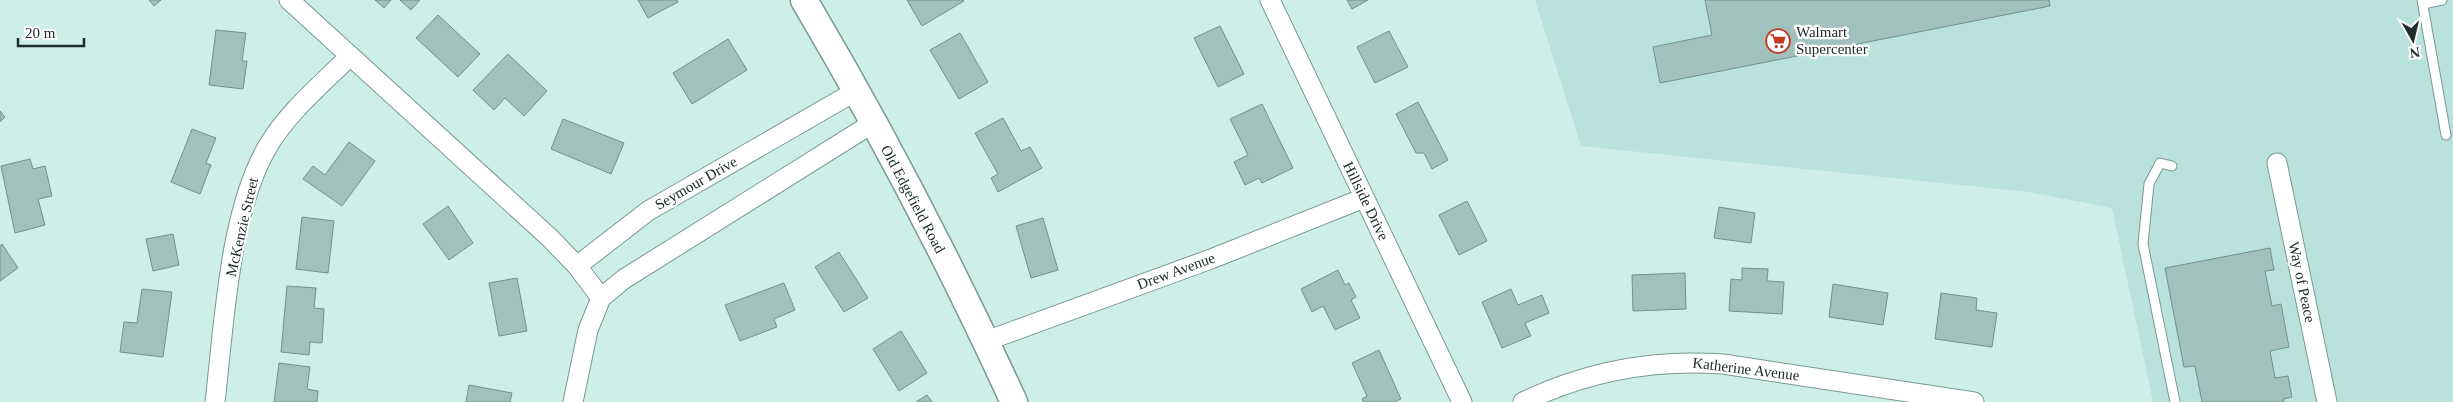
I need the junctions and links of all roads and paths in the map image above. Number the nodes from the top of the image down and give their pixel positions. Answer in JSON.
{"nodes":[{"id":1,"x":289,"y":0,"type":"edge"},
{"id":2,"x":804,"y":0,"type":"edge"},
{"id":3,"x":1270,"y":0,"type":"edge"},
{"id":4,"x":2442,"y":0,"type":"edge"},
{"id":5,"x":2422,"y":2,"type":"edge"},
{"id":6,"x":350,"y":56,"type":"junction"},
{"id":7,"x":856,"y":91,"type":"junction"},
{"id":8,"x":873,"y":123,"type":"junction"},
{"id":9,"x":2446,"y":135,"type":"dead end"},
{"id":10,"x":2278,"y":163,"type":"dead end"},
{"id":11,"x":2172,"y":166,"type":"dead end"},
{"id":12,"x":1364,"y":198,"type":"junction"},
{"id":13,"x":577,"y":266,"type":"junction"},
{"id":14,"x":600,"y":298,"type":"junction"},
{"id":15,"x":986,"y":341,"type":"junction"},
{"id":16,"x":215,"y":402,"type":"edge"},
{"id":17,"x":573,"y":402,"type":"edge"},
{"id":18,"x":1014,"y":402,"type":"edge"},
{"id":19,"x":1462,"y":402,"type":"edge"},
{"id":20,"x":1523,"y":402,"type":"edge"},
{"id":21,"x":1974,"y":402,"type":"edge"},
{"id":22,"x":2175,"y":402,"type":"edge"},
{"id":23,"x":2327,"y":402,"type":"edge"}],
"edges":[{"from":1,"to":6,"type":"street"},
{"from":2,"to":7,"type":"street","name":"Old Edgefield Road"},
{"from":3,"to":12,"type":"street","name":"Hillside Drive"},
{"from":4,"to":5,"type":"lane"},
{"from":5,"to":9,"type":"lane"},
{"from":6,"to":13,"type":"street"},
{"from":6,"to":16,"type":"street","name":"McKenzie Street"},
{"from":7,"to":8,"type":"street","name":"Old Edgefield Road"},
{"from":7,"to":13,"type":"street","name":"Seymour Drive"},
{"from":8,"to":14,"type":"street"},
{"from":8,"to":15,"type":"street","name":"Old Edgefield Road"},
{"from":10,"to":23,"type":"street","name":"Way of Peace"},
{"from":11,"to":22,"type":"lane"},
{"from":12,"to":15,"type":"street","name":"Drew Avenue"},
{"from":12,"to":19,"type":"street","name":"Hillside Drive"},
{"from":13,"to":14,"type":"street"},
{"from":14,"to":17,"type":"street"},
{"from":15,"to":18,"type":"street","name":"Old Edgefield Road"},
{"from":20,"to":21,"type":"street","name":"Katherine Avenue"}]}
